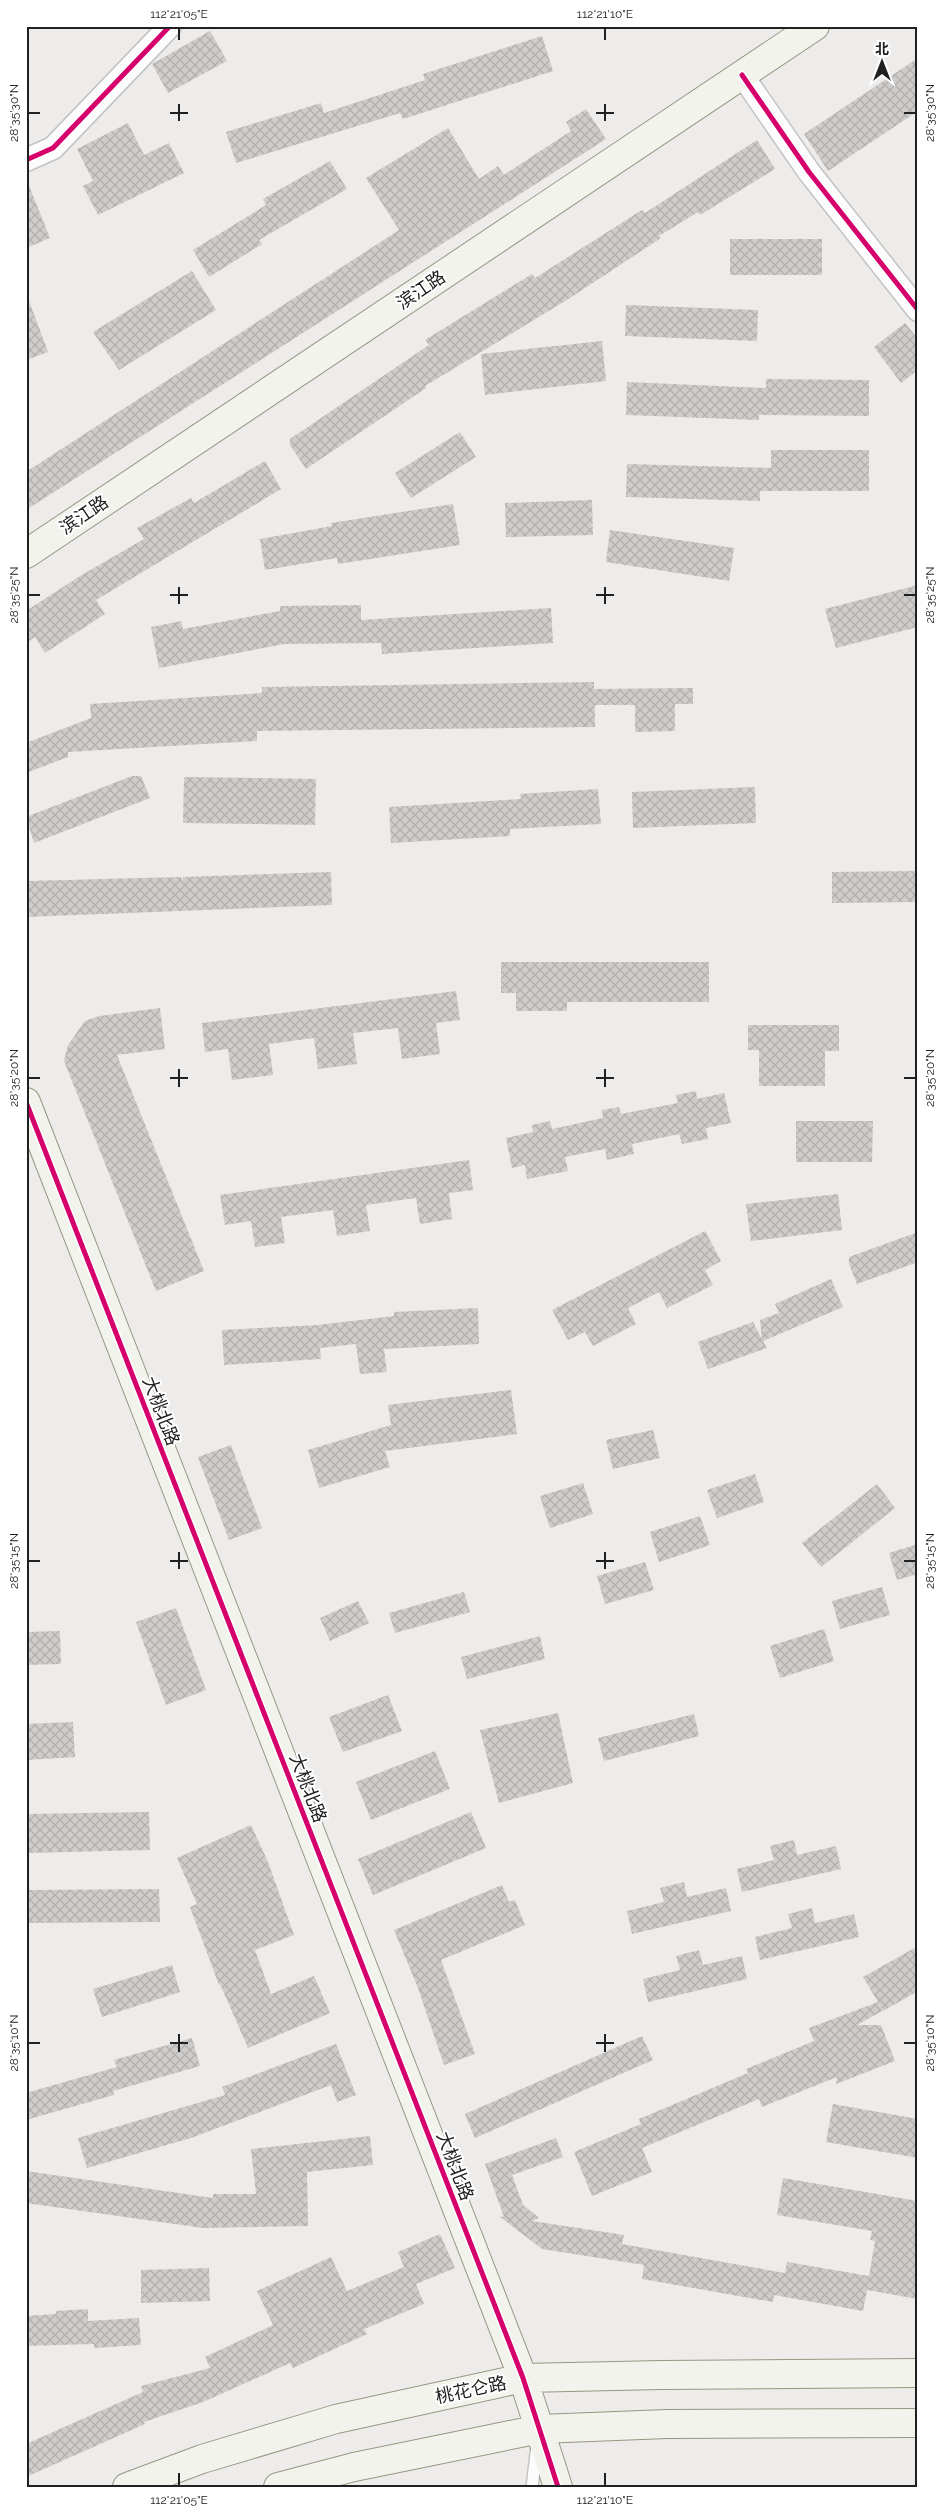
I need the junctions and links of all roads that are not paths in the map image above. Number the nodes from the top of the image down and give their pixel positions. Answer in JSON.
{"nodes":[{"id":1,"x":170,"y":26,"type":"edge"},
{"id":2,"x":816,"y":26,"type":"edge"},
{"id":3,"x":742,"y":75,"type":"junction"},
{"id":4,"x":26,"y":160,"type":"edge"},
{"id":5,"x":918,"y":310,"type":"edge"},
{"id":6,"x":26,"y":554,"type":"edge"},
{"id":7,"x":26,"y":1102,"type":"edge"},
{"id":8,"x":918,"y":2374,"type":"edge"},
{"id":9,"x":523,"y":2378,"type":"junction"},
{"id":10,"x":918,"y":2423,"type":"edge"},
{"id":11,"x":540,"y":2429,"type":"junction"},
{"id":12,"x":127,"y":2487,"type":"edge"},
{"id":13,"x":278,"y":2487,"type":"edge"},
{"id":14,"x":532,"y":2487,"type":"edge"},
{"id":15,"x":558,"y":2487,"type":"edge"}],
"edges":[{"from":1,"to":4,"type":"street"},
{"from":2,"to":3,"type":"main road","name":"滨江路"},
{"from":3,"to":5,"type":"street"},
{"from":3,"to":6,"type":"main road","name":"滨江路"},
{"from":7,"to":9,"type":"main road","name":"大桃北路"},
{"from":8,"to":9,"type":"main road","name":"桃花仑路"},
{"from":9,"to":11,"type":"main road","name":"大桃北路"},
{"from":9,"to":12,"type":"main road","name":"桃花仑路"},
{"from":10,"to":11,"type":"main road"},
{"from":11,"to":13,"type":"main road"},
{"from":11,"to":14,"type":"lane"},
{"from":11,"to":15,"type":"main road","name":"大桃北路"}]}
